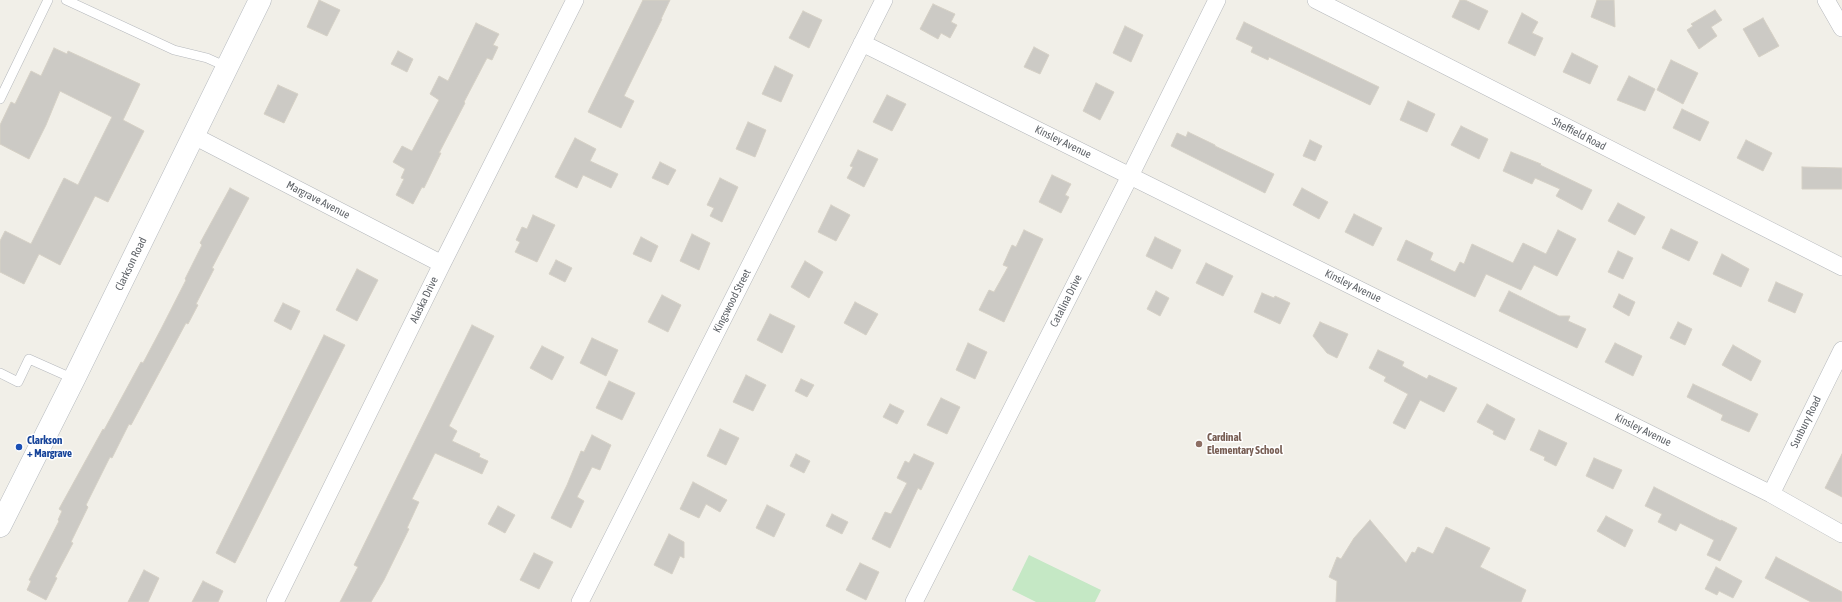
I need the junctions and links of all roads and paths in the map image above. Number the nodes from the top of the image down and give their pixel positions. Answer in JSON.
{"nodes":[{"id":1,"x":48,"y":0,"type":"edge"},
{"id":2,"x":66,"y":0,"type":"edge"},
{"id":3,"x":260,"y":0,"type":"edge"},
{"id":4,"x":575,"y":0,"type":"edge"},
{"id":5,"x":884,"y":0,"type":"edge"},
{"id":6,"x":1217,"y":0,"type":"edge"},
{"id":7,"x":1316,"y":0,"type":"edge"},
{"id":8,"x":1826,"y":0,"type":"edge"},
{"id":9,"x":1842,"y":28,"type":"edge"},
{"id":10,"x":862,"y":43,"type":"junction"},
{"id":11,"x":226,"y":67,"type":"junction"},
{"id":12,"x":0,"y":99,"type":"edge"},
{"id":13,"x":194,"y":136,"type":"junction"},
{"id":14,"x":1130,"y":176,"type":"junction"},
{"id":15,"x":442,"y":264,"type":"junction"},
{"id":16,"x":1842,"y":267,"type":"edge"},
{"id":17,"x":1842,"y":350,"type":"edge"},
{"id":18,"x":0,"y":373,"type":"edge"},
{"id":19,"x":74,"y":380,"type":"junction"},
{"id":20,"x":1771,"y":494,"type":"junction"},
{"id":21,"x":0,"y":526,"type":"edge"},
{"id":22,"x":1842,"y":534,"type":"edge"},
{"id":23,"x":275,"y":602,"type":"edge"},
{"id":24,"x":580,"y":602,"type":"edge"},
{"id":25,"x":914,"y":602,"type":"edge"}],
"edges":[{"from":1,"to":12,"type":"lane"},
{"from":2,"to":11,"type":"lane"},
{"from":3,"to":11,"type":"street","name":"Clarkson Road"},
{"from":4,"to":15,"type":"street","name":"Alaska Drive"},
{"from":5,"to":10,"type":"street","name":"Kingswood Street"},
{"from":6,"to":14,"type":"street","name":"Catalina Drive"},
{"from":7,"to":16,"type":"street","name":"Sheffield Road"},
{"from":8,"to":9,"type":"street"},
{"from":10,"to":14,"type":"street","name":"Kinsley Avenue"},
{"from":10,"to":24,"type":"street","name":"Kingswood Street"},
{"from":11,"to":13,"type":"street","name":"Clarkson Road"},
{"from":13,"to":15,"type":"street","name":"Margrave Avenue"},
{"from":13,"to":19,"type":"street","name":"Clarkson Road"},
{"from":14,"to":20,"type":"street","name":"Kinsley Avenue"},
{"from":14,"to":25,"type":"street","name":"Catalina Drive"},
{"from":15,"to":23,"type":"street","name":"Alaska Drive"},
{"from":17,"to":20,"type":"street","name":"Sunbury Road"},
{"from":18,"to":19,"type":"lane"},
{"from":19,"to":21,"type":"street","name":"Clarkson Road"},
{"from":20,"to":22,"type":"street","name":"Kinsley Avenue"}]}
